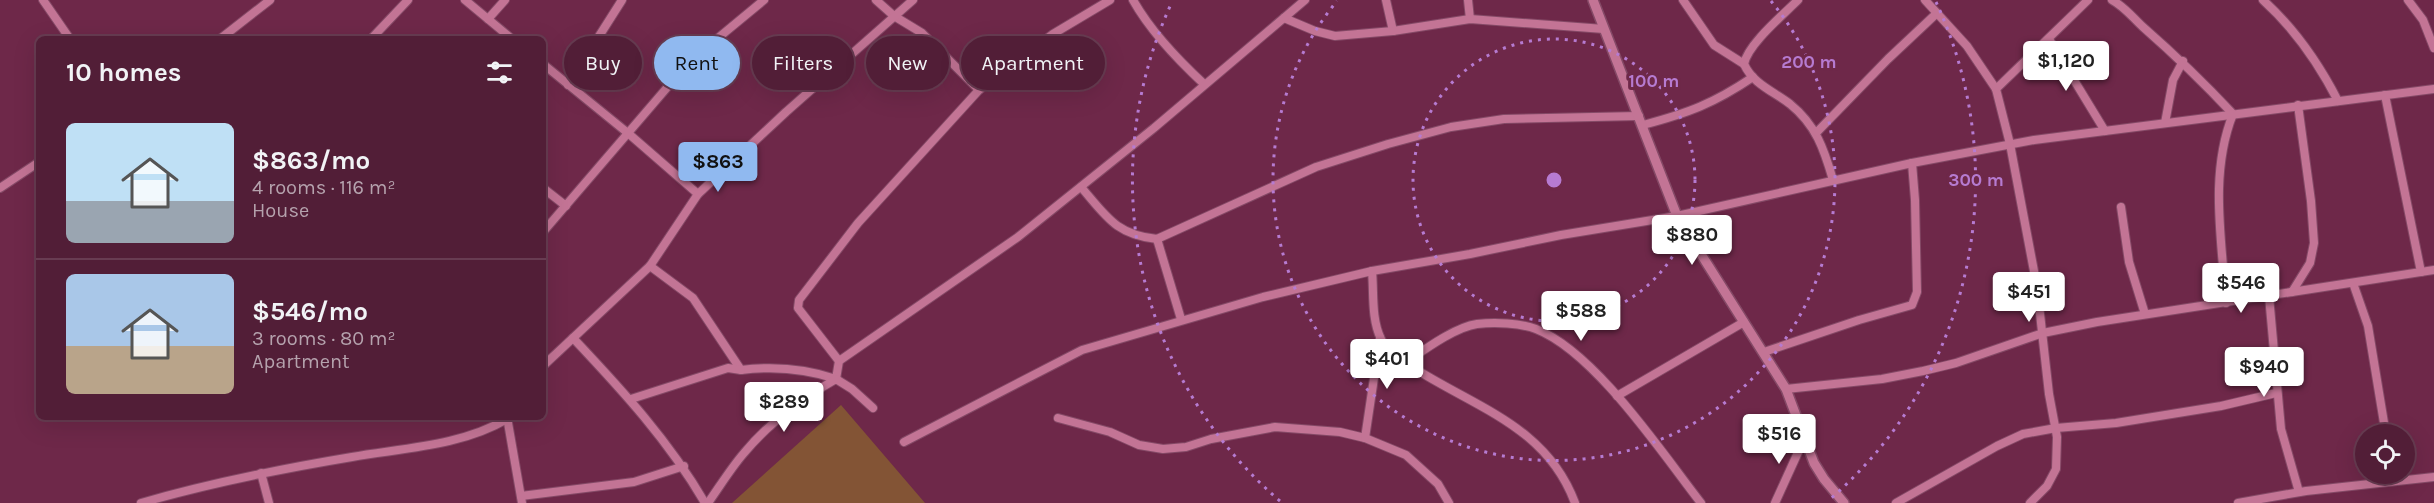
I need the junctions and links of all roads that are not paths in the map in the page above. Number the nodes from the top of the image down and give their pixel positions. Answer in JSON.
{"nodes":[{"id":1,"x":43,"y":0,"type":"edge"},
{"id":2,"x":270,"y":0,"type":"edge"},
{"id":3,"x":408,"y":0,"type":"edge"},
{"id":4,"x":465,"y":0,"type":"edge"},
{"id":5,"x":505,"y":0,"type":"edge"},
{"id":6,"x":622,"y":0,"type":"edge"},
{"id":7,"x":764,"y":0,"type":"edge"},
{"id":8,"x":876,"y":0,"type":"edge"},
{"id":9,"x":912,"y":0,"type":"edge"},
{"id":10,"x":1110,"y":0,"type":"edge"},
{"id":11,"x":1133,"y":0,"type":"edge"},
{"id":12,"x":1305,"y":0,"type":"edge"},
{"id":13,"x":1386,"y":0,"type":"edge"},
{"id":14,"x":1468,"y":0,"type":"edge"},
{"id":15,"x":1593,"y":0,"type":"edge"},
{"id":16,"x":1683,"y":0,"type":"edge"},
{"id":17,"x":1798,"y":0,"type":"edge"},
{"id":18,"x":1925,"y":0,"type":"edge"},
{"id":19,"x":2088,"y":0,"type":"edge"},
{"id":20,"x":2112,"y":0,"type":"edge"},
{"id":21,"x":2263,"y":0,"type":"edge"},
{"id":22,"x":2408,"y":0,"type":"edge"},
{"id":23,"x":2124,"y":4,"type":"edge"},
{"id":24,"x":1937,"y":13,"type":"junction"},
{"id":25,"x":894,"y":16,"type":"junction"},
{"id":26,"x":1284,"y":18,"type":"junction"},
{"id":27,"x":1470,"y":18,"type":"junction"},
{"id":28,"x":488,"y":19,"type":"junction"},
{"id":29,"x":1604,"y":29,"type":"junction"},
{"id":30,"x":1393,"y":31,"type":"junction"},
{"id":31,"x":68,"y":36,"type":"edge"},
{"id":32,"x":224,"y":36,"type":"edge"},
{"id":33,"x":374,"y":36,"type":"edge"},
{"id":34,"x":508,"y":36,"type":"edge"},
{"id":35,"x":599,"y":36,"type":"edge"},
{"id":36,"x":1050,"y":36,"type":"edge"},
{"id":37,"x":2049,"y":39,"type":"junction"},
{"id":38,"x":2434,"y":48,"type":"edge"},
{"id":39,"x":2183,"y":62,"type":"junction"},
{"id":40,"x":1744,"y":64,"type":"junction"},
{"id":41,"x":546,"y":67,"type":"edge"},
{"id":42,"x":961,"y":72,"type":"edge"},
{"id":43,"x":1753,"y":77,"type":"junction"},
{"id":44,"x":564,"y":82,"type":"edge"},
{"id":45,"x":1204,"y":84,"type":"junction"},
{"id":46,"x":1996,"y":89,"type":"junction"},
{"id":47,"x":2434,"y":89,"type":"edge"},
{"id":48,"x":574,"y":90,"type":"edge"},
{"id":49,"x":979,"y":90,"type":"edge"},
{"id":50,"x":2385,"y":95,"type":"junction"},
{"id":51,"x":2338,"y":101,"type":"junction"},
{"id":52,"x":2298,"y":105,"type":"junction"},
{"id":53,"x":2233,"y":114,"type":"junction"},
{"id":54,"x":1641,"y":121,"type":"junction"},
{"id":55,"x":2165,"y":123,"type":"junction"},
{"id":56,"x":2105,"y":131,"type":"junction"},
{"id":57,"x":1816,"y":132,"type":"junction"},
{"id":58,"x":629,"y":134,"type":"junction"},
{"id":59,"x":2010,"y":144,"type":"junction"},
{"id":60,"x":1912,"y":163,"type":"junction"},
{"id":61,"x":36,"y":164,"type":"edge"},
{"id":62,"x":1833,"y":180,"type":"junction"},
{"id":63,"x":1081,"y":187,"type":"junction"},
{"id":64,"x":0,"y":188,"type":"edge"},
{"id":65,"x":546,"y":190,"type":"edge"},
{"id":66,"x":698,"y":194,"type":"junction"},
{"id":67,"x":566,"y":206,"type":"junction"},
{"id":68,"x":2121,"y":207,"type":"dead end"},
{"id":69,"x":1677,"y":216,"type":"junction"},
{"id":70,"x":546,"y":229,"type":"edge"},
{"id":71,"x":1157,"y":238,"type":"junction"},
{"id":72,"x":650,"y":266,"type":"junction"},
{"id":73,"x":2434,"y":270,"type":"edge"},
{"id":74,"x":1372,"y":271,"type":"junction"},
{"id":75,"x":2421,"y":272,"type":"junction"},
{"id":76,"x":2353,"y":283,"type":"junction"},
{"id":77,"x":2292,"y":292,"type":"junction"},
{"id":78,"x":2269,"y":296,"type":"junction"},
{"id":79,"x":2226,"y":303,"type":"junction"},
{"id":80,"x":2145,"y":314,"type":"junction"},
{"id":81,"x":1181,"y":320,"type":"junction"},
{"id":82,"x":1744,"y":322,"type":"junction"},
{"id":83,"x":2043,"y":333,"type":"junction"},
{"id":84,"x":573,"y":338,"type":"junction"},
{"id":85,"x":1380,"y":338,"type":"junction"},
{"id":86,"x":1764,"y":352,"type":"junction"},
{"id":87,"x":839,"y":361,"type":"junction"},
{"id":88,"x":546,"y":363,"type":"edge"},
{"id":89,"x":1405,"y":363,"type":"junction"},
{"id":90,"x":741,"y":370,"type":"junction"},
{"id":91,"x":836,"y":379,"type":"junction"},
{"id":92,"x":1786,"y":388,"type":"junction"},
{"id":93,"x":2276,"y":393,"type":"junction"},
{"id":94,"x":1617,"y":396,"type":"junction"},
{"id":95,"x":631,"y":399,"type":"junction"},
{"id":96,"x":873,"y":408,"type":"dead end"},
{"id":97,"x":1058,"y":418,"type":"dead end"},
{"id":98,"x":503,"y":420,"type":"edge"},
{"id":99,"x":507,"y":420,"type":"edge"},
{"id":100,"x":2384,"y":424,"type":"edge"},
{"id":101,"x":2056,"y":428,"type":"junction"},
{"id":102,"x":1805,"y":437,"type":"junction"},
{"id":103,"x":1365,"y":438,"type":"junction"},
{"id":104,"x":904,"y":441,"type":"dead end"},
{"id":105,"x":684,"y":466,"type":"junction"},
{"id":106,"x":261,"y":473,"type":"junction"},
{"id":107,"x":2415,"y":477,"type":"edge"},
{"id":108,"x":2434,"y":477,"type":"edge"},
{"id":109,"x":2355,"y":483,"type":"edge"},
{"id":110,"x":2299,"y":492,"type":"junction"},
{"id":111,"x":521,"y":499,"type":"edge"},
{"id":112,"x":141,"y":503,"type":"edge"},
{"id":113,"x":269,"y":503,"type":"edge"},
{"id":114,"x":707,"y":503,"type":"edge"},
{"id":115,"x":1449,"y":503,"type":"edge"},
{"id":116,"x":1575,"y":503,"type":"edge"},
{"id":117,"x":1701,"y":503,"type":"edge"},
{"id":118,"x":1775,"y":503,"type":"edge"},
{"id":119,"x":1844,"y":503,"type":"edge"},
{"id":120,"x":1896,"y":503,"type":"edge"},
{"id":121,"x":2030,"y":503,"type":"edge"},
{"id":122,"x":2238,"y":503,"type":"edge"}],
"edges":[{"from":1,"to":31,"type":"street"},
{"from":2,"to":32,"type":"street"},
{"from":3,"to":33,"type":"street"},
{"from":4,"to":28,"type":"street"},
{"from":5,"to":28,"type":"street"},
{"from":6,"to":35,"type":"street"},
{"from":7,"to":58,"type":"street"},
{"from":8,"to":25,"type":"street"},
{"from":9,"to":25,"type":"street"},
{"from":10,"to":36,"type":"street"},
{"from":11,"to":45,"type":"street"},
{"from":12,"to":26,"type":"street"},
{"from":13,"to":30,"type":"street"},
{"from":14,"to":27,"type":"street"},
{"from":15,"to":29,"type":"street"},
{"from":16,"to":40,"type":"street"},
{"from":17,"to":40,"type":"street"},
{"from":18,"to":24,"type":"street"},
{"from":19,"to":37,"type":"street"},
{"from":20,"to":23,"type":"street"},
{"from":21,"to":51,"type":"street"},
{"from":22,"to":38,"type":"street"},
{"from":23,"to":39,"type":"street"},
{"from":24,"to":46,"type":"street"},
{"from":24,"to":57,"type":"street"},
{"from":25,"to":42,"type":"street"},
{"from":25,"to":66,"type":"street"},
{"from":26,"to":30,"type":"street"},
{"from":26,"to":45,"type":"street"},
{"from":27,"to":29,"type":"street"},
{"from":27,"to":30,"type":"street"},
{"from":28,"to":34,"type":"street"},
{"from":29,"to":54,"type":"street"},
{"from":37,"to":46,"type":"street"},
{"from":37,"to":56,"type":"street"},
{"from":39,"to":53,"type":"street"},
{"from":39,"to":55,"type":"street"},
{"from":40,"to":43,"type":"street"},
{"from":41,"to":44,"type":"street"},
{"from":43,"to":54,"type":"street"},
{"from":43,"to":57,"type":"street"},
{"from":45,"to":63,"type":"street"},
{"from":46,"to":59,"type":"street"},
{"from":47,"to":50,"type":"street"},
{"from":48,"to":58,"type":"street"},
{"from":49,"to":87,"type":"street"},
{"from":50,"to":51,"type":"street"},
{"from":50,"to":75,"type":"street"},
{"from":51,"to":52,"type":"street"},
{"from":52,"to":53,"type":"street"},
{"from":52,"to":77,"type":"street"},
{"from":53,"to":55,"type":"street"},
{"from":53,"to":79,"type":"street"},
{"from":54,"to":69,"type":"street"},
{"from":54,"to":71,"type":"street"},
{"from":55,"to":56,"type":"street"},
{"from":56,"to":59,"type":"street"},
{"from":57,"to":62,"type":"street"},
{"from":58,"to":66,"type":"street"},
{"from":58,"to":67,"type":"street"},
{"from":59,"to":60,"type":"street"},
{"from":59,"to":83,"type":"street"},
{"from":60,"to":62,"type":"street"},
{"from":60,"to":86,"type":"street"},
{"from":61,"to":64,"type":"street"},
{"from":62,"to":69,"type":"street"},
{"from":63,"to":71,"type":"street"},
{"from":63,"to":87,"type":"street"},
{"from":65,"to":67,"type":"street"},
{"from":66,"to":72,"type":"street"},
{"from":67,"to":70,"type":"street"},
{"from":68,"to":80,"type":"street"},
{"from":69,"to":74,"type":"street"},
{"from":69,"to":82,"type":"street"},
{"from":71,"to":81,"type":"street"},
{"from":72,"to":84,"type":"street"},
{"from":72,"to":90,"type":"street"},
{"from":73,"to":75,"type":"street"},
{"from":74,"to":81,"type":"street"},
{"from":74,"to":85,"type":"street"},
{"from":75,"to":76,"type":"street"},
{"from":76,"to":77,"type":"street"},
{"from":76,"to":100,"type":"street"},
{"from":77,"to":78,"type":"street"},
{"from":78,"to":79,"type":"street"},
{"from":78,"to":93,"type":"street"},
{"from":79,"to":80,"type":"street"},
{"from":80,"to":83,"type":"street"},
{"from":81,"to":104,"type":"street"},
{"from":82,"to":86,"type":"street"},
{"from":82,"to":94,"type":"street"},
{"from":83,"to":92,"type":"street"},
{"from":83,"to":101,"type":"street"},
{"from":84,"to":88,"type":"street"},
{"from":84,"to":95,"type":"street"},
{"from":85,"to":89,"type":"street"},
{"from":85,"to":103,"type":"street"},
{"from":86,"to":92,"type":"street"},
{"from":87,"to":91,"type":"street"},
{"from":89,"to":94,"type":"street"},
{"from":89,"to":116,"type":"street"},
{"from":90,"to":91,"type":"street"},
{"from":90,"to":95,"type":"street"},
{"from":91,"to":96,"type":"street"},
{"from":91,"to":114,"type":"street"},
{"from":92,"to":102,"type":"street"},
{"from":93,"to":101,"type":"street"},
{"from":93,"to":110,"type":"street"},
{"from":94,"to":117,"type":"street"},
{"from":95,"to":105,"type":"street"},
{"from":97,"to":103,"type":"street"},
{"from":98,"to":106,"type":"street"},
{"from":99,"to":111,"type":"street"},
{"from":101,"to":120,"type":"street"},
{"from":101,"to":121,"type":"street"},
{"from":102,"to":118,"type":"street"},
{"from":102,"to":119,"type":"street"},
{"from":103,"to":115,"type":"street"},
{"from":105,"to":111,"type":"street"},
{"from":105,"to":114,"type":"street"},
{"from":106,"to":112,"type":"street"},
{"from":106,"to":113,"type":"street"},
{"from":107,"to":108,"type":"street"},
{"from":109,"to":110,"type":"street"},
{"from":110,"to":122,"type":"street"}]}
